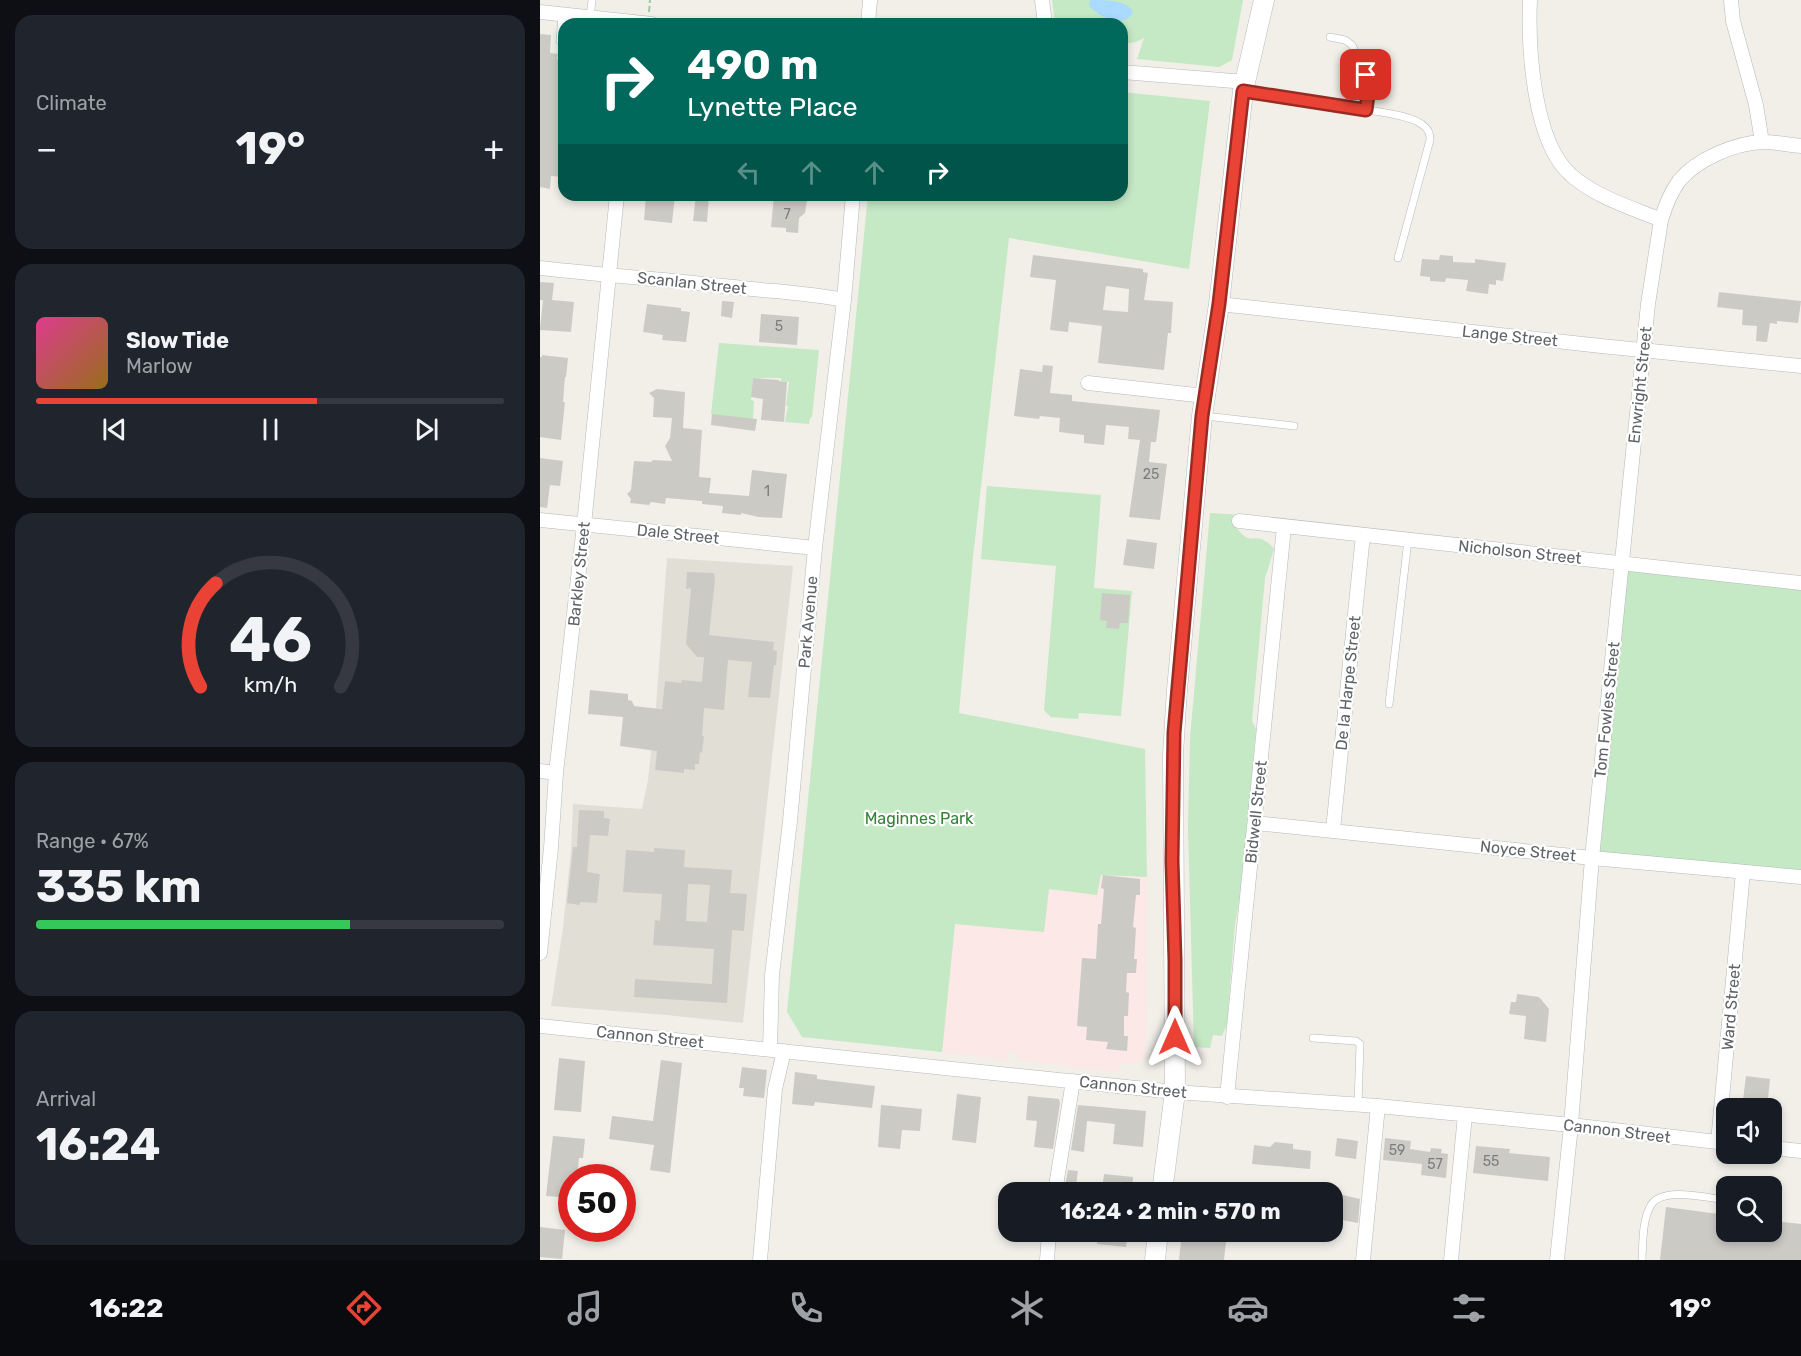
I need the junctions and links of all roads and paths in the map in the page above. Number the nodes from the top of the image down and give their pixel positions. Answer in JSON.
{"nodes":[{"id":1,"x":592,"y":0,"type":"edge"},
{"id":2,"x":870,"y":0,"type":"edge"},
{"id":3,"x":1042,"y":0,"type":"edge"},
{"id":4,"x":1264,"y":0,"type":"edge"},
{"id":5,"x":1530,"y":0,"type":"edge"},
{"id":6,"x":1731,"y":0,"type":"edge"},
{"id":7,"x":540,"y":12,"type":"edge"},
{"id":8,"x":562,"y":15,"type":"junction"},
{"id":9,"x":562,"y":18,"type":"edge"},
{"id":10,"x":590,"y":18,"type":"joint"},
{"id":11,"x":868,"y":18,"type":"edge"},
{"id":12,"x":1044,"y":18,"type":"edge"},
{"id":13,"x":1330,"y":37,"type":"dead end"},
{"id":14,"x":1128,"y":73,"type":"edge"},
{"id":15,"x":1244,"y":86,"type":"junction"},
{"id":16,"x":1366,"y":110,"type":"junction"},
{"id":17,"x":1762,"y":142,"type":"junction"},
{"id":18,"x":1801,"y":146,"type":"edge"},
{"id":19,"x":616,"y":201,"type":"edge"},
{"id":20,"x":852,"y":201,"type":"edge"},
{"id":21,"x":1663,"y":214,"type":"junction"},
{"id":22,"x":1398,"y":258,"type":"dead end"},
{"id":23,"x":540,"y":268,"type":"edge"},
{"id":24,"x":609,"y":276,"type":"junction"},
{"id":25,"x":844,"y":300,"type":"junction"},
{"id":26,"x":1219,"y":304,"type":"junction"},
{"id":27,"x":1644,"y":350,"type":"junction"},
{"id":28,"x":1801,"y":366,"type":"edge"},
{"id":29,"x":1088,"y":383,"type":"dead end"},
{"id":30,"x":1205,"y":396,"type":"junction"},
{"id":31,"x":1202,"y":416,"type":"junction"},
{"id":32,"x":1294,"y":426,"type":"dead end"},
{"id":33,"x":540,"y":520,"type":"edge"},
{"id":34,"x":1239,"y":521,"type":"dead end"},
{"id":35,"x":584,"y":525,"type":"junction"},
{"id":36,"x":1284,"y":527,"type":"junction"},
{"id":37,"x":1363,"y":535,"type":"junction"},
{"id":38,"x":1408,"y":540,"type":"junction"},
{"id":39,"x":815,"y":548,"type":"junction"},
{"id":40,"x":1622,"y":562,"type":"junction"},
{"id":41,"x":1801,"y":583,"type":"edge"},
{"id":42,"x":1389,"y":704,"type":"dead end"},
{"id":43,"x":540,"y":771,"type":"edge"},
{"id":44,"x":556,"y":773,"type":"junction"},
{"id":45,"x":1255,"y":823,"type":"junction"},
{"id":46,"x":1333,"y":830,"type":"junction"},
{"id":47,"x":1592,"y":858,"type":"junction"},
{"id":48,"x":1743,"y":872,"type":"junction"},
{"id":49,"x":1801,"y":877,"type":"edge"},
{"id":50,"x":540,"y":953,"type":"edge"},
{"id":51,"x":540,"y":1026,"type":"edge"},
{"id":52,"x":1313,"y":1038,"type":"dead end"},
{"id":53,"x":770,"y":1049,"type":"junction"},
{"id":54,"x":784,"y":1051,"type":"junction"},
{"id":55,"x":1073,"y":1080,"type":"junction"},
{"id":56,"x":1175,"y":1092,"type":"junction"},
{"id":57,"x":1227,"y":1097,"type":"junction"},
{"id":58,"x":1725,"y":1098,"type":"edge"},
{"id":59,"x":1359,"y":1105,"type":"junction"},
{"id":60,"x":1378,"y":1106,"type":"junction"},
{"id":61,"x":1465,"y":1115,"type":"junction"},
{"id":62,"x":1571,"y":1125,"type":"junction"},
{"id":63,"x":1716,"y":1142,"type":"edge"},
{"id":64,"x":1782,"y":1149,"type":"edge"},
{"id":65,"x":1801,"y":1152,"type":"edge"},
{"id":66,"x":1057,"y":1182,"type":"edge"},
{"id":67,"x":1163,"y":1182,"type":"edge"},
{"id":68,"x":1716,"y":1199,"type":"edge"},
{"id":69,"x":1048,"y":1242,"type":"edge"},
{"id":70,"x":1157,"y":1242,"type":"edge"},
{"id":71,"x":760,"y":1260,"type":"edge"},
{"id":72,"x":1047,"y":1260,"type":"edge"},
{"id":73,"x":1155,"y":1260,"type":"edge"},
{"id":74,"x":1363,"y":1260,"type":"edge"},
{"id":75,"x":1451,"y":1260,"type":"edge"},
{"id":76,"x":1557,"y":1260,"type":"edge"},
{"id":77,"x":1642,"y":1260,"type":"edge"}],
"edges":[{"from":1,"to":10,"type":"lane"},
{"from":2,"to":11,"type":"street"},
{"from":3,"to":12,"type":"street"},
{"from":4,"to":15,"type":"main road"},
{"from":5,"to":21,"type":"street"},
{"from":6,"to":17,"type":"street"},
{"from":7,"to":8,"type":"street"},
{"from":8,"to":9,"type":"lane"},
{"from":8,"to":10,"type":"street"},
{"from":13,"to":16,"type":"lane"},
{"from":14,"to":15,"type":"street"},
{"from":15,"to":16,"type":"lane"},
{"from":15,"to":26,"type":"main road"},
{"from":16,"to":22,"type":"lane"},
{"from":17,"to":18,"type":"street","name":"Enwright Street"},
{"from":17,"to":21,"type":"street","name":"Enwright Street"},
{"from":19,"to":24,"type":"street","name":"Barkley Street"},
{"from":20,"to":25,"type":"street","name":"Park Avenue"},
{"from":21,"to":27,"type":"street","name":"Enwright Street"},
{"from":23,"to":24,"type":"street","name":"Scanlan Street"},
{"from":24,"to":25,"type":"street","name":"Scanlan Street"},
{"from":24,"to":35,"type":"street","name":"Barkley Street"},
{"from":25,"to":39,"type":"street","name":"Park Avenue"},
{"from":26,"to":27,"type":"street","name":"Lange Street"},
{"from":26,"to":30,"type":"main road"},
{"from":27,"to":28,"type":"street","name":"Lange Street"},
{"from":27,"to":40,"type":"street","name":"Enwright Street"},
{"from":29,"to":30,"type":"street"},
{"from":30,"to":31,"type":"main road"},
{"from":31,"to":32,"type":"lane"},
{"from":31,"to":56,"type":"main road"},
{"from":33,"to":35,"type":"street","name":"Dale Street"},
{"from":34,"to":36,"type":"street","name":"Nicholson Street"},
{"from":35,"to":39,"type":"street","name":"Dale Street"},
{"from":35,"to":44,"type":"street","name":"Barkley Street"},
{"from":36,"to":37,"type":"street","name":"Nicholson Street"},
{"from":36,"to":45,"type":"street","name":"Bidwell Street"},
{"from":37,"to":38,"type":"street","name":"Nicholson Street"},
{"from":37,"to":46,"type":"street","name":"De la Harpe Street"},
{"from":38,"to":40,"type":"street","name":"Nicholson Street"},
{"from":38,"to":42,"type":"lane"},
{"from":39,"to":53,"type":"street","name":"Park Avenue"},
{"from":40,"to":41,"type":"street","name":"Nicholson Street"},
{"from":40,"to":47,"type":"street","name":"Tom Fowles Street"},
{"from":43,"to":44,"type":"street"},
{"from":44,"to":50,"type":"street","name":"Barkley Street"},
{"from":45,"to":46,"type":"street","name":"Noyce Street"},
{"from":45,"to":57,"type":"street","name":"Bidwell Street"},
{"from":46,"to":47,"type":"street","name":"Noyce Street"},
{"from":47,"to":48,"type":"street","name":"Noyce Street"},
{"from":47,"to":62,"type":"street","name":"Tom Fowles Street"},
{"from":48,"to":49,"type":"street","name":"Noyce Street"},
{"from":48,"to":58,"type":"street","name":"Ward Street"},
{"from":51,"to":53,"type":"street","name":"Cannon Street"},
{"from":52,"to":59,"type":"lane"},
{"from":53,"to":54,"type":"street","name":"Cannon Street"},
{"from":54,"to":55,"type":"street","name":"Cannon Street"},
{"from":54,"to":71,"type":"street"},
{"from":55,"to":56,"type":"street","name":"Cannon Street"},
{"from":55,"to":66,"type":"street"},
{"from":56,"to":57,"type":"street","name":"Cannon Street"},
{"from":56,"to":67,"type":"main road"},
{"from":57,"to":59,"type":"street","name":"Cannon Street"},
{"from":59,"to":60,"type":"street","name":"Cannon Street"},
{"from":60,"to":61,"type":"street","name":"Cannon Street"},
{"from":60,"to":74,"type":"street"},
{"from":61,"to":62,"type":"street","name":"Cannon Street"},
{"from":61,"to":75,"type":"street"},
{"from":62,"to":63,"type":"street","name":"Cannon Street"},
{"from":62,"to":76,"type":"street","name":"Tom Fowles Street"},
{"from":64,"to":65,"type":"street"},
{"from":68,"to":77,"type":"lane"},
{"from":69,"to":72,"type":"street"},
{"from":70,"to":73,"type":"main road"}]}
